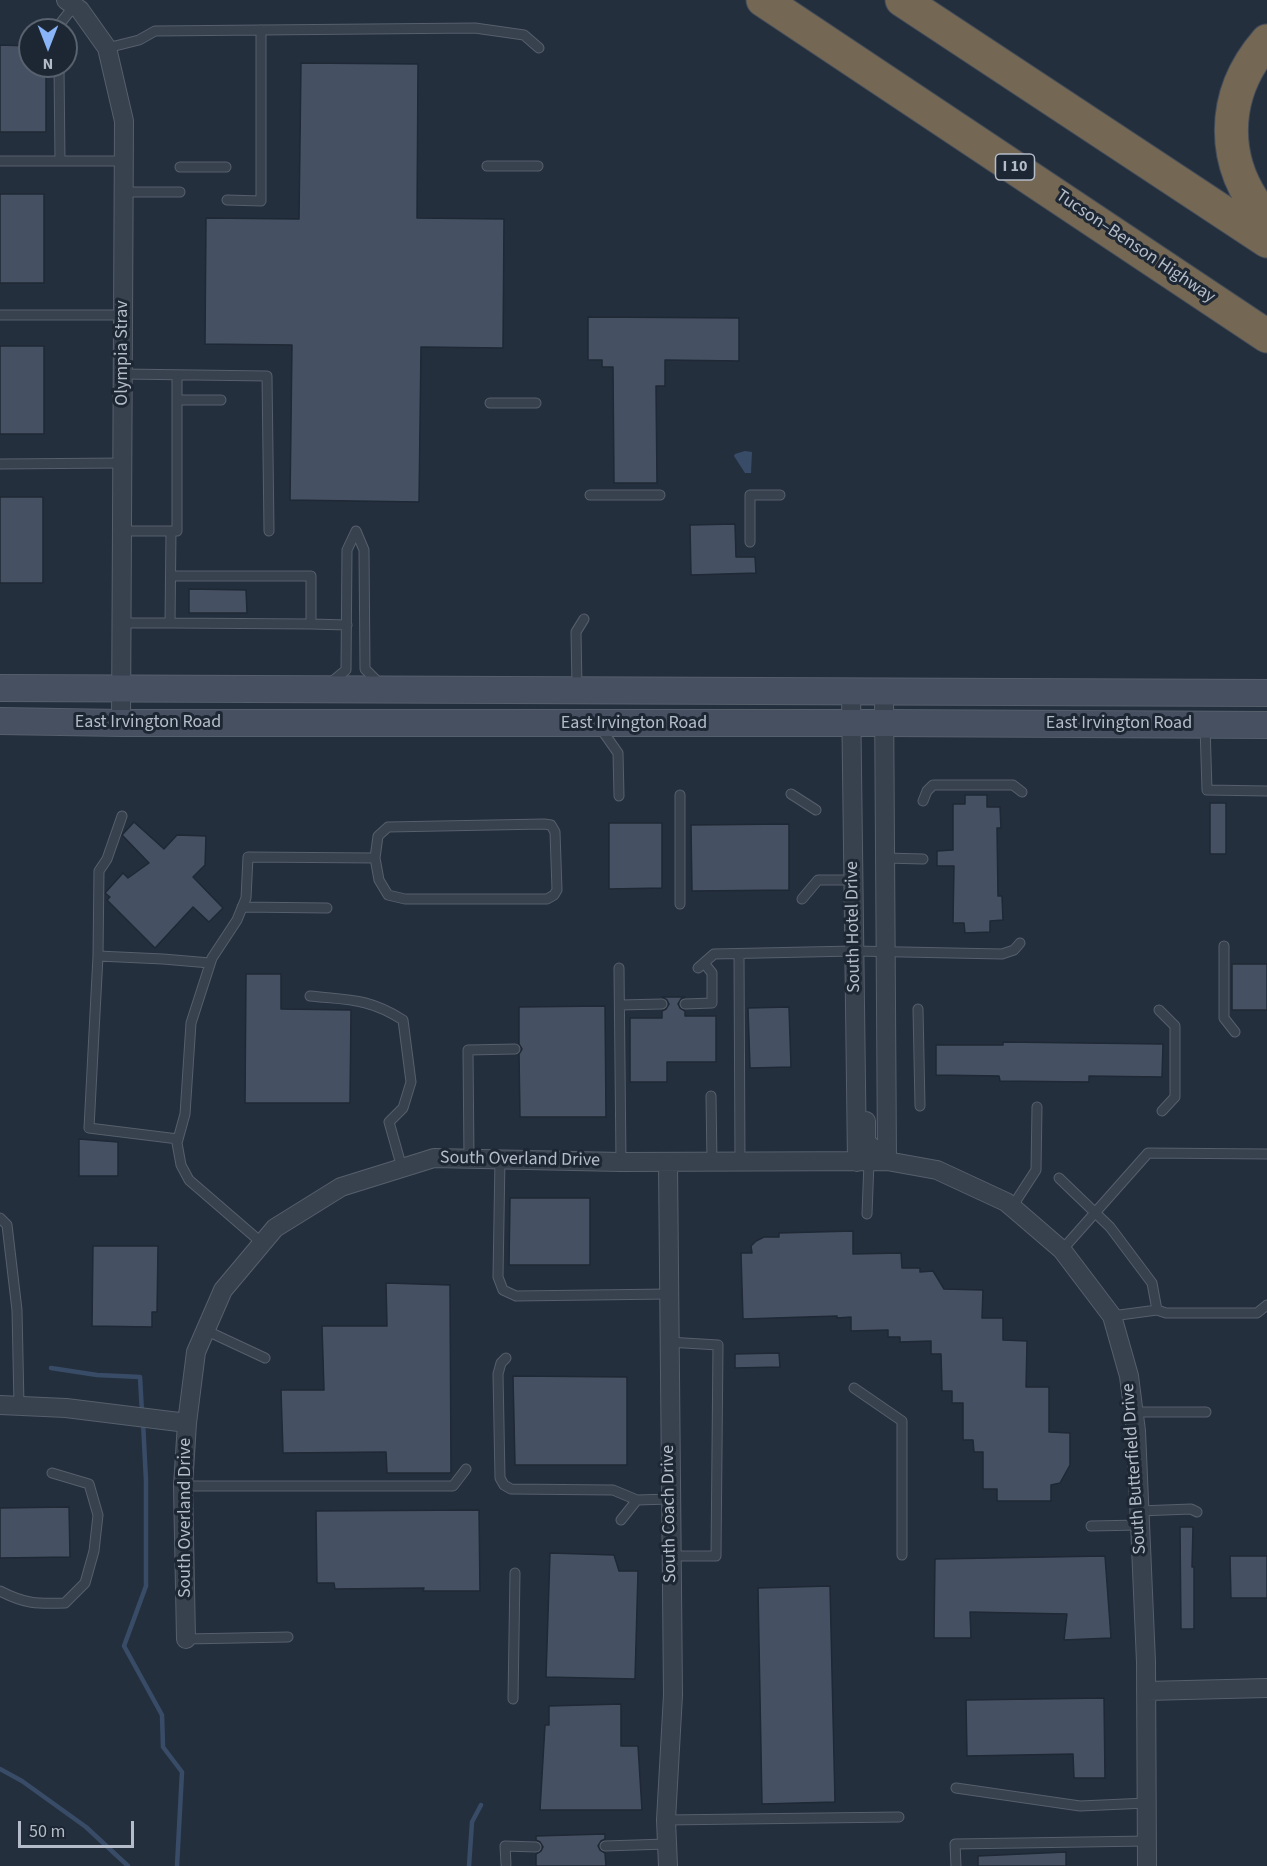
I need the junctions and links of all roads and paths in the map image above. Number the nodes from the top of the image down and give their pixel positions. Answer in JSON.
{"nodes":[{"id":1,"x":763,"y":0,"type":"edge"},
{"id":2,"x":902,"y":0,"type":"edge"},
{"id":3,"x":912,"y":0,"type":"edge"},
{"id":4,"x":70,"y":3,"type":"edge"},
{"id":5,"x":62,"y":18,"type":"edge"},
{"id":6,"x":261,"y":30,"type":"junction"},
{"id":7,"x":1267,"y":42,"type":"edge"},
{"id":8,"x":107,"y":48,"type":"junction"},
{"id":9,"x":539,"y":48,"type":"dead end"},
{"id":10,"x":59,"y":78,"type":"edge"},
{"id":11,"x":1143,"y":159,"type":"junction"},
{"id":12,"x":0,"y":161,"type":"edge"},
{"id":13,"x":60,"y":161,"type":"junction"},
{"id":14,"x":124,"y":161,"type":"junction"},
{"id":15,"x":487,"y":166,"type":"dead end"},
{"id":16,"x":538,"y":166,"type":"dead end"},
{"id":17,"x":180,"y":167,"type":"dead end"},
{"id":18,"x":226,"y":167,"type":"dead end"},
{"id":19,"x":124,"y":192,"type":"junction"},
{"id":20,"x":180,"y":192,"type":"dead end"},
{"id":21,"x":227,"y":200,"type":"dead end"},
{"id":22,"x":1267,"y":219,"type":"edge"},
{"id":23,"x":1267,"y":241,"type":"edge"},
{"id":24,"x":0,"y":315,"type":"edge"},
{"id":25,"x":123,"y":315,"type":"junction"},
{"id":26,"x":1267,"y":336,"type":"edge"},
{"id":27,"x":123,"y":374,"type":"junction"},
{"id":28,"x":177,"y":375,"type":"junction"},
{"id":29,"x":177,"y":400,"type":"junction"},
{"id":30,"x":221,"y":400,"type":"dead end"},
{"id":31,"x":490,"y":403,"type":"dead end"},
{"id":32,"x":536,"y":403,"type":"dead end"},
{"id":33,"x":122,"y":463,"type":"junction"},
{"id":34,"x":0,"y":464,"type":"edge"},
{"id":35,"x":590,"y":495,"type":"dead end"},
{"id":36,"x":660,"y":495,"type":"dead end"},
{"id":37,"x":780,"y":495,"type":"dead end"},
{"id":38,"x":122,"y":531,"type":"junction"},
{"id":39,"x":171,"y":531,"type":"junction"},
{"id":40,"x":269,"y":531,"type":"dead end"},
{"id":41,"x":750,"y":542,"type":"dead end"},
{"id":42,"x":171,"y":576,"type":"junction"},
{"id":43,"x":584,"y":619,"type":"dead end"},
{"id":44,"x":121,"y":623,"type":"junction"},
{"id":45,"x":170,"y":623,"type":"junction"},
{"id":46,"x":311,"y":624,"type":"junction"},
{"id":47,"x":347,"y":625,"type":"junction"},
{"id":48,"x":0,"y":688,"type":"edge"},
{"id":49,"x":121,"y":688,"type":"junction"},
{"id":50,"x":324,"y":688,"type":"junction"},
{"id":51,"x":385,"y":689,"type":"junction"},
{"id":52,"x":577,"y":690,"type":"junction"},
{"id":53,"x":851,"y":691,"type":"junction"},
{"id":54,"x":884,"y":692,"type":"junction"},
{"id":55,"x":1267,"y":693,"type":"edge"},
{"id":56,"x":0,"y":721,"type":"edge"},
{"id":57,"x":121,"y":723,"type":"junction"},
{"id":58,"x":852,"y":723,"type":"junction"},
{"id":59,"x":884,"y":723,"type":"junction"},
{"id":60,"x":598,"y":724,"type":"junction"},
{"id":61,"x":1205,"y":725,"type":"junction"},
{"id":62,"x":1267,"y":725,"type":"edge"},
{"id":63,"x":1267,"y":791,"type":"edge"},
{"id":64,"x":1022,"y":792,"type":"dead end"},
{"id":65,"x":791,"y":794,"type":"dead end"},
{"id":66,"x":680,"y":795,"type":"dead end"},
{"id":67,"x":619,"y":796,"type":"dead end"},
{"id":68,"x":923,"y":801,"type":"dead end"},
{"id":69,"x":816,"y":810,"type":"dead end"},
{"id":70,"x":122,"y":816,"type":"dead end"},
{"id":71,"x":375,"y":858,"type":"junction"},
{"id":72,"x":885,"y":858,"type":"junction"},
{"id":73,"x":923,"y":859,"type":"dead end"},
{"id":74,"x":854,"y":880,"type":"junction"},
{"id":75,"x":802,"y":899,"type":"dead end"},
{"id":76,"x":680,"y":904,"type":"dead end"},
{"id":77,"x":242,"y":907,"type":"junction"},
{"id":78,"x":327,"y":908,"type":"dead end"},
{"id":79,"x":1020,"y":943,"type":"dead end"},
{"id":80,"x":1224,"y":946,"type":"dead end"},
{"id":81,"x":855,"y":951,"type":"junction"},
{"id":82,"x":886,"y":952,"type":"junction"},
{"id":83,"x":739,"y":954,"type":"junction"},
{"id":84,"x":98,"y":956,"type":"junction"},
{"id":85,"x":210,"y":963,"type":"junction"},
{"id":86,"x":619,"y":968,"type":"dead end"},
{"id":87,"x":310,"y":996,"type":"dead end"},
{"id":88,"x":662,"y":1004,"type":"dead end"},
{"id":89,"x":685,"y":1004,"type":"dead end"},
{"id":90,"x":620,"y":1005,"type":"junction"},
{"id":91,"x":918,"y":1009,"type":"dead end"},
{"id":92,"x":1159,"y":1010,"type":"dead end"},
{"id":93,"x":855,"y":1022,"type":"junction"},
{"id":94,"x":1235,"y":1032,"type":"dead end"},
{"id":95,"x":515,"y":1049,"type":"dead end"},
{"id":96,"x":711,"y":1096,"type":"dead end"},
{"id":97,"x":920,"y":1106,"type":"dead end"},
{"id":98,"x":1037,"y":1107,"type":"dead end"},
{"id":99,"x":1162,"y":1111,"type":"dead end"},
{"id":100,"x":178,"y":1139,"type":"junction"},
{"id":101,"x":1267,"y":1154,"type":"edge"},
{"id":102,"x":469,"y":1159,"type":"junction"},
{"id":103,"x":500,"y":1160,"type":"junction"},
{"id":104,"x":621,"y":1161,"type":"junction"},
{"id":105,"x":668,"y":1162,"type":"junction"},
{"id":106,"x":712,"y":1162,"type":"junction"},
{"id":107,"x":740,"y":1162,"type":"junction"},
{"id":108,"x":871,"y":1162,"type":"junction"},
{"id":109,"x":402,"y":1168,"type":"junction"},
{"id":110,"x":1059,"y":1178,"type":"dead end"},
{"id":111,"x":1012,"y":1208,"type":"junction"},
{"id":112,"x":1095,"y":1212,"type":"junction"},
{"id":113,"x":867,"y":1214,"type":"dead end"},
{"id":114,"x":0,"y":1218,"type":"edge"},
{"id":115,"x":262,"y":1243,"type":"junction"},
{"id":116,"x":1062,"y":1250,"type":"junction"},
{"id":117,"x":668,"y":1294,"type":"junction"},
{"id":118,"x":1267,"y":1305,"type":"edge"},
{"id":119,"x":1157,"y":1310,"type":"junction"},
{"id":120,"x":1112,"y":1316,"type":"junction"},
{"id":121,"x":205,"y":1330,"type":"junction"},
{"id":122,"x":668,"y":1342,"type":"junction"},
{"id":123,"x":265,"y":1358,"type":"dead end"},
{"id":124,"x":506,"y":1358,"type":"dead end"},
{"id":125,"x":855,"y":1388,"type":"dead end"},
{"id":126,"x":0,"y":1405,"type":"edge"},
{"id":127,"x":19,"y":1405,"type":"junction"},
{"id":128,"x":1133,"y":1412,"type":"junction"},
{"id":129,"x":1206,"y":1412,"type":"dead end"},
{"id":130,"x":187,"y":1423,"type":"junction"},
{"id":131,"x":466,"y":1469,"type":"dead end"},
{"id":132,"x":52,"y":1473,"type":"dead end"},
{"id":133,"x":183,"y":1486,"type":"junction"},
{"id":134,"x":670,"y":1499,"type":"junction"},
{"id":135,"x":637,"y":1500,"type":"junction"},
{"id":136,"x":1197,"y":1512,"type":"dead end"},
{"id":137,"x":1140,"y":1518,"type":"junction"},
{"id":138,"x":621,"y":1520,"type":"dead end"},
{"id":139,"x":1091,"y":1526,"type":"dead end"},
{"id":140,"x":902,"y":1555,"type":"dead end"},
{"id":141,"x":671,"y":1556,"type":"junction"},
{"id":142,"x":515,"y":1573,"type":"dead end"},
{"id":143,"x":0,"y":1591,"type":"edge"},
{"id":144,"x":288,"y":1638,"type":"dead end"},
{"id":145,"x":186,"y":1639,"type":"joint"},
{"id":146,"x":1267,"y":1688,"type":"edge"},
{"id":147,"x":1146,"y":1691,"type":"junction"},
{"id":148,"x":513,"y":1699,"type":"dead end"},
{"id":149,"x":956,"y":1788,"type":"dead end"},
{"id":150,"x":1147,"y":1803,"type":"junction"},
{"id":151,"x":899,"y":1817,"type":"dead end"},
{"id":152,"x":666,"y":1820,"type":"junction"},
{"id":153,"x":1147,"y":1841,"type":"junction"},
{"id":154,"x":666,"y":1844,"type":"junction"},
{"id":155,"x":605,"y":1846,"type":"dead end"},
{"id":156,"x":536,"y":1847,"type":"dead end"},
{"id":157,"x":506,"y":1864,"type":"dead end"},
{"id":158,"x":668,"y":1866,"type":"edge"},
{"id":159,"x":956,"y":1866,"type":"edge"},
{"id":160,"x":1147,"y":1866,"type":"edge"}],
"edges":[{"from":1,"to":26,"type":"highway","name":"Tucson–Benson Highway","number":"I 10"},
{"from":2,"to":11,"type":"highway"},
{"from":3,"to":11,"type":"highway"},
{"from":4,"to":5,"type":"lane"},
{"from":4,"to":8,"type":"street","name":"Olympia Strav"},
{"from":6,"to":8,"type":"lane"},
{"from":6,"to":9,"type":"lane"},
{"from":6,"to":21,"type":"lane"},
{"from":7,"to":22,"type":"highway"},
{"from":8,"to":14,"type":"street","name":"Olympia Strav"},
{"from":10,"to":13,"type":"lane"},
{"from":11,"to":23,"type":"highway"},
{"from":12,"to":13,"type":"lane"},
{"from":13,"to":14,"type":"lane"},
{"from":14,"to":19,"type":"street","name":"Olympia Strav"},
{"from":15,"to":16,"type":"lane"},
{"from":17,"to":18,"type":"lane"},
{"from":19,"to":20,"type":"lane"},
{"from":19,"to":25,"type":"street","name":"Olympia Strav"},
{"from":24,"to":25,"type":"lane"},
{"from":25,"to":27,"type":"street","name":"Olympia Strav"},
{"from":27,"to":28,"type":"lane"},
{"from":27,"to":33,"type":"street","name":"Olympia Strav"},
{"from":28,"to":29,"type":"lane"},
{"from":28,"to":40,"type":"lane"},
{"from":29,"to":30,"type":"lane"},
{"from":29,"to":39,"type":"lane"},
{"from":31,"to":32,"type":"lane"},
{"from":33,"to":34,"type":"lane"},
{"from":33,"to":38,"type":"street","name":"Olympia Strav"},
{"from":35,"to":36,"type":"lane"},
{"from":37,"to":41,"type":"lane"},
{"from":38,"to":39,"type":"lane"},
{"from":38,"to":44,"type":"street","name":"Olympia Strav"},
{"from":39,"to":42,"type":"lane"},
{"from":42,"to":45,"type":"lane"},
{"from":42,"to":46,"type":"lane"},
{"from":43,"to":52,"type":"lane"},
{"from":44,"to":45,"type":"lane"},
{"from":44,"to":49,"type":"street","name":"Olympia Strav"},
{"from":45,"to":46,"type":"lane"},
{"from":46,"to":47,"type":"lane"},
{"from":47,"to":50,"type":"lane"},
{"from":47,"to":51,"type":"lane"},
{"from":48,"to":49,"type":"main road","name":"East Irvington Road"},
{"from":49,"to":50,"type":"main road","name":"East Irvington Road"},
{"from":49,"to":57,"type":"street","name":"Olympia Strav"},
{"from":50,"to":51,"type":"main road","name":"East Irvington Road"},
{"from":51,"to":52,"type":"main road","name":"East Irvington Road"},
{"from":52,"to":53,"type":"main road","name":"East Irvington Road"},
{"from":53,"to":54,"type":"main road","name":"East Irvington Road"},
{"from":53,"to":58,"type":"street","name":"South Hotel Drive"},
{"from":54,"to":55,"type":"main road","name":"East Irvington Road"},
{"from":54,"to":59,"type":"street","name":"South Hotel Drive"},
{"from":56,"to":57,"type":"main road","name":"East Irvington Road"},
{"from":57,"to":60,"type":"main road","name":"East Irvington Road"},
{"from":58,"to":59,"type":"main road","name":"East Irvington Road"},
{"from":58,"to":60,"type":"main road","name":"East Irvington Road"},
{"from":58,"to":74,"type":"street","name":"South Hotel Drive"},
{"from":59,"to":61,"type":"main road","name":"East Irvington Road"},
{"from":59,"to":72,"type":"street","name":"South Hotel Drive"},
{"from":60,"to":67,"type":"lane"},
{"from":61,"to":62,"type":"main road","name":"East Irvington Road"},
{"from":61,"to":63,"type":"lane"},
{"from":64,"to":68,"type":"lane"},
{"from":65,"to":69,"type":"lane"},
{"from":66,"to":76,"type":"lane"},
{"from":70,"to":84,"type":"lane"},
{"from":71,"to":71,"type":"lane"},
{"from":71,"to":77,"type":"lane"},
{"from":72,"to":73,"type":"lane"},
{"from":72,"to":82,"type":"street","name":"South Hotel Drive"},
{"from":74,"to":75,"type":"lane"},
{"from":74,"to":81,"type":"street","name":"South Hotel Drive"},
{"from":77,"to":78,"type":"lane"},
{"from":77,"to":85,"type":"lane"},
{"from":79,"to":82,"type":"lane"},
{"from":80,"to":94,"type":"lane"},
{"from":81,"to":82,"type":"lane"},
{"from":81,"to":83,"type":"lane"},
{"from":81,"to":93,"type":"street","name":"South Hotel Drive"},
{"from":82,"to":108,"type":"street","name":"South Hotel Drive"},
{"from":83,"to":89,"type":"lane"},
{"from":83,"to":107,"type":"lane"},
{"from":84,"to":85,"type":"lane"},
{"from":84,"to":100,"type":"lane"},
{"from":85,"to":100,"type":"lane"},
{"from":86,"to":90,"type":"lane"},
{"from":87,"to":109,"type":"lane"},
{"from":88,"to":90,"type":"lane"},
{"from":90,"to":104,"type":"lane"},
{"from":91,"to":97,"type":"lane"},
{"from":92,"to":99,"type":"lane"},
{"from":93,"to":108,"type":"street","name":"South Hotel Drive"},
{"from":93,"to":108,"type":"street"},
{"from":95,"to":102,"type":"lane"},
{"from":96,"to":106,"type":"lane"},
{"from":98,"to":111,"type":"lane"},
{"from":100,"to":115,"type":"lane"},
{"from":101,"to":112,"type":"lane"},
{"from":102,"to":103,"type":"street","name":"South Overland Drive"},
{"from":102,"to":109,"type":"street","name":"South Overland Drive"},
{"from":103,"to":104,"type":"street","name":"South Overland Drive"},
{"from":103,"to":117,"type":"lane"},
{"from":104,"to":105,"type":"street","name":"South Overland Drive"},
{"from":105,"to":106,"type":"street","name":"South Overland Drive"},
{"from":105,"to":117,"type":"street","name":"South Coach Drive"},
{"from":106,"to":107,"type":"street","name":"South Overland Drive"},
{"from":107,"to":108,"type":"street","name":"South Overland Drive"},
{"from":108,"to":111,"type":"street","name":"South Butterfield Drive"},
{"from":108,"to":113,"type":"lane"},
{"from":109,"to":115,"type":"street","name":"South Overland Drive"},
{"from":110,"to":112,"type":"lane"},
{"from":111,"to":116,"type":"street","name":"South Butterfield Drive"},
{"from":112,"to":116,"type":"lane"},
{"from":112,"to":119,"type":"lane"},
{"from":114,"to":127,"type":"lane"},
{"from":115,"to":121,"type":"street","name":"South Overland Drive"},
{"from":116,"to":120,"type":"street","name":"South Butterfield Drive"},
{"from":117,"to":122,"type":"street","name":"South Coach Drive"},
{"from":118,"to":119,"type":"lane"},
{"from":119,"to":120,"type":"lane"},
{"from":120,"to":128,"type":"street","name":"South Butterfield Drive"},
{"from":121,"to":123,"type":"lane"},
{"from":121,"to":130,"type":"street","name":"South Overland Drive"},
{"from":122,"to":134,"type":"street","name":"South Coach Drive"},
{"from":122,"to":141,"type":"lane"},
{"from":124,"to":135,"type":"lane"},
{"from":125,"to":140,"type":"lane"},
{"from":126,"to":127,"type":"street"},
{"from":127,"to":130,"type":"street"},
{"from":128,"to":129,"type":"lane"},
{"from":128,"to":137,"type":"street","name":"South Butterfield Drive"},
{"from":130,"to":133,"type":"street","name":"South Overland Drive"},
{"from":131,"to":133,"type":"lane"},
{"from":132,"to":143,"type":"lane"},
{"from":133,"to":145,"type":"street","name":"South Overland Drive"},
{"from":134,"to":135,"type":"lane"},
{"from":134,"to":141,"type":"street","name":"South Coach Drive"},
{"from":135,"to":138,"type":"lane"},
{"from":136,"to":137,"type":"lane"},
{"from":137,"to":139,"type":"lane"},
{"from":137,"to":147,"type":"street","name":"South Butterfield Drive"},
{"from":141,"to":152,"type":"street","name":"South Coach Drive"},
{"from":142,"to":148,"type":"lane"},
{"from":144,"to":145,"type":"lane"},
{"from":146,"to":147,"type":"street"},
{"from":147,"to":150,"type":"street","name":"South Butterfield Drive"},
{"from":149,"to":150,"type":"lane"},
{"from":150,"to":153,"type":"street","name":"South Butterfield Drive"},
{"from":151,"to":152,"type":"lane"},
{"from":152,"to":154,"type":"street","name":"South Coach Drive"},
{"from":153,"to":159,"type":"lane"},
{"from":153,"to":160,"type":"street","name":"South Butterfield Drive"},
{"from":154,"to":155,"type":"lane"},
{"from":154,"to":158,"type":"street","name":"South Coach Drive"},
{"from":156,"to":157,"type":"lane"}]}
